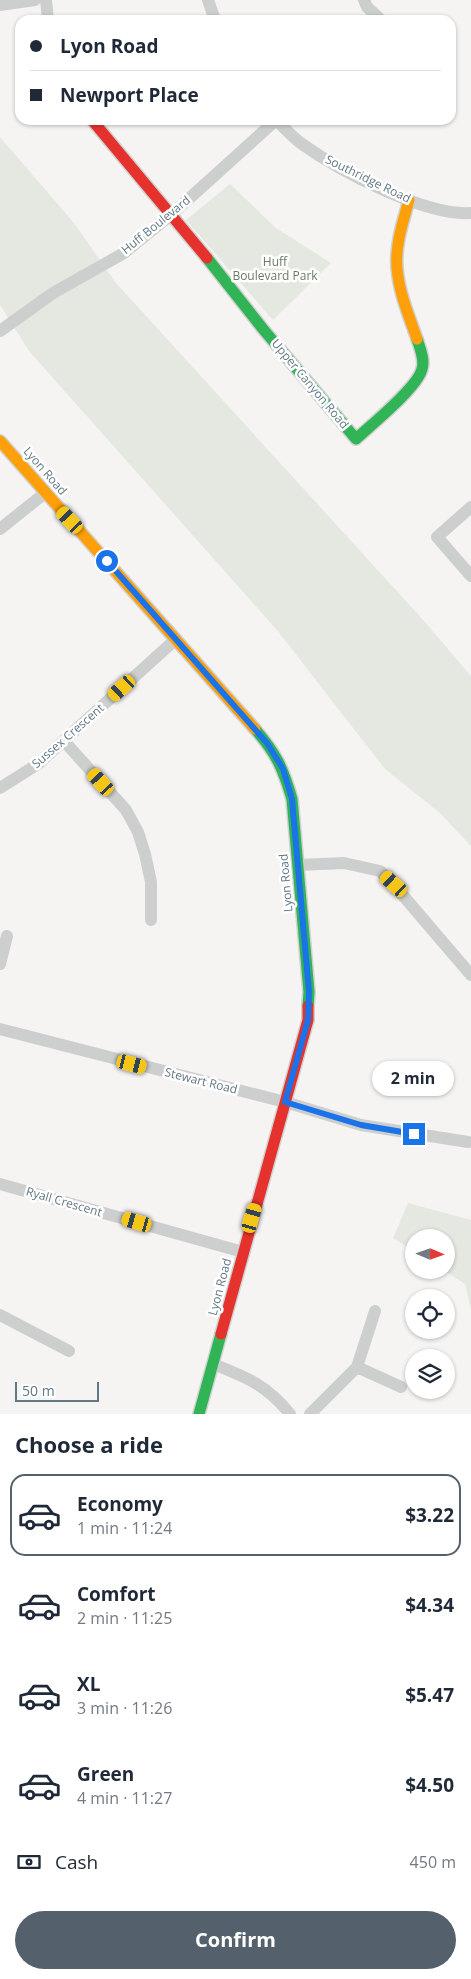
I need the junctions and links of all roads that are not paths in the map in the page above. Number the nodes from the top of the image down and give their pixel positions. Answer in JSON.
{"nodes":[{"id":1,"x":35,"y":0,"type":"edge"},
{"id":2,"x":46,"y":0,"type":"edge"},
{"id":3,"x":208,"y":0,"type":"edge"},
{"id":4,"x":364,"y":0,"type":"edge"},
{"id":5,"x":0,"y":5,"type":"edge"},
{"id":6,"x":48,"y":15,"type":"edge"},
{"id":7,"x":213,"y":15,"type":"edge"},
{"id":8,"x":376,"y":15,"type":"edge"},
{"id":9,"x":96,"y":125,"type":"edge"},
{"id":10,"x":270,"y":125,"type":"edge"},
{"id":11,"x":281,"y":125,"type":"edge"},
{"id":12,"x":409,"y":200,"type":"junction"},
{"id":13,"x":471,"y":213,"type":"edge"},
{"id":14,"x":172,"y":214,"type":"junction"},
{"id":15,"x":0,"y":331,"type":"edge"},
{"id":16,"x":0,"y":441,"type":"edge"},
{"id":17,"x":45,"y":493,"type":"junction"},
{"id":18,"x":471,"y":507,"type":"edge"},
{"id":19,"x":0,"y":529,"type":"edge"},
{"id":20,"x":471,"y":576,"type":"edge"},
{"id":21,"x":176,"y":639,"type":"junction"},
{"id":22,"x":64,"y":741,"type":"junction"},
{"id":23,"x":0,"y":788,"type":"edge"},
{"id":24,"x":299,"y":865,"type":"junction"},
{"id":25,"x":151,"y":920,"type":"dead end"},
{"id":26,"x":7,"y":936,"type":"dead end"},
{"id":27,"x":0,"y":964,"type":"edge"},
{"id":28,"x":471,"y":974,"type":"edge"},
{"id":29,"x":0,"y":1029,"type":"edge"},
{"id":30,"x":285,"y":1102,"type":"junction"},
{"id":31,"x":468,"y":1142,"type":"dead end"},
{"id":32,"x":2,"y":1184,"type":"edge"},
{"id":33,"x":0,"y":1198,"type":"edge"},
{"id":34,"x":243,"y":1252,"type":"junction"},
{"id":35,"x":375,"y":1311,"type":"dead end"},
{"id":36,"x":0,"y":1315,"type":"edge"},
{"id":37,"x":69,"y":1351,"type":"dead end"},
{"id":38,"x":213,"y":1364,"type":"junction"},
{"id":39,"x":357,"y":1366,"type":"junction"},
{"id":40,"x":401,"y":1387,"type":"dead end"},
{"id":41,"x":199,"y":1414,"type":"edge"},
{"id":42,"x":290,"y":1414,"type":"edge"},
{"id":43,"x":310,"y":1414,"type":"edge"}],
"edges":[{"from":1,"to":5,"type":"street"},
{"from":2,"to":6,"type":"street"},
{"from":3,"to":7,"type":"street"},
{"from":4,"to":8,"type":"street"},
{"from":9,"to":14,"type":"street","name":"Upper Canyon Road"},
{"from":10,"to":14,"type":"street","name":"Huff Boulevard"},
{"from":11,"to":12,"type":"street","name":"Southridge Road"},
{"from":12,"to":13,"type":"street","name":"Southridge Road"},
{"from":12,"to":14,"type":"street","name":"Upper Canyon Road"},
{"from":14,"to":15,"type":"street","name":"Huff Boulevard"},
{"from":16,"to":17,"type":"street","name":"Lyon Road"},
{"from":17,"to":19,"type":"street"},
{"from":17,"to":21,"type":"street","name":"Lyon Road"},
{"from":18,"to":20,"type":"street"},
{"from":21,"to":22,"type":"street","name":"Sussex Crescent"},
{"from":21,"to":24,"type":"street","name":"Lyon Road"},
{"from":22,"to":23,"type":"street","name":"Sussex Crescent"},
{"from":22,"to":25,"type":"street"},
{"from":24,"to":28,"type":"street"},
{"from":24,"to":30,"type":"street","name":"Lyon Road"},
{"from":26,"to":27,"type":"street"},
{"from":29,"to":30,"type":"street","name":"Stewart Road"},
{"from":30,"to":31,"type":"street","name":"Stewart Road"},
{"from":30,"to":34,"type":"street","name":"Lyon Road"},
{"from":32,"to":33,"type":"street"},
{"from":32,"to":34,"type":"street","name":"Ryall Crescent"},
{"from":34,"to":38,"type":"street","name":"Lyon Road"},
{"from":35,"to":39,"type":"street"},
{"from":36,"to":37,"type":"street"},
{"from":38,"to":41,"type":"street","name":"Lyon Road"},
{"from":38,"to":42,"type":"street"},
{"from":39,"to":40,"type":"street"},
{"from":39,"to":43,"type":"street"}]}
